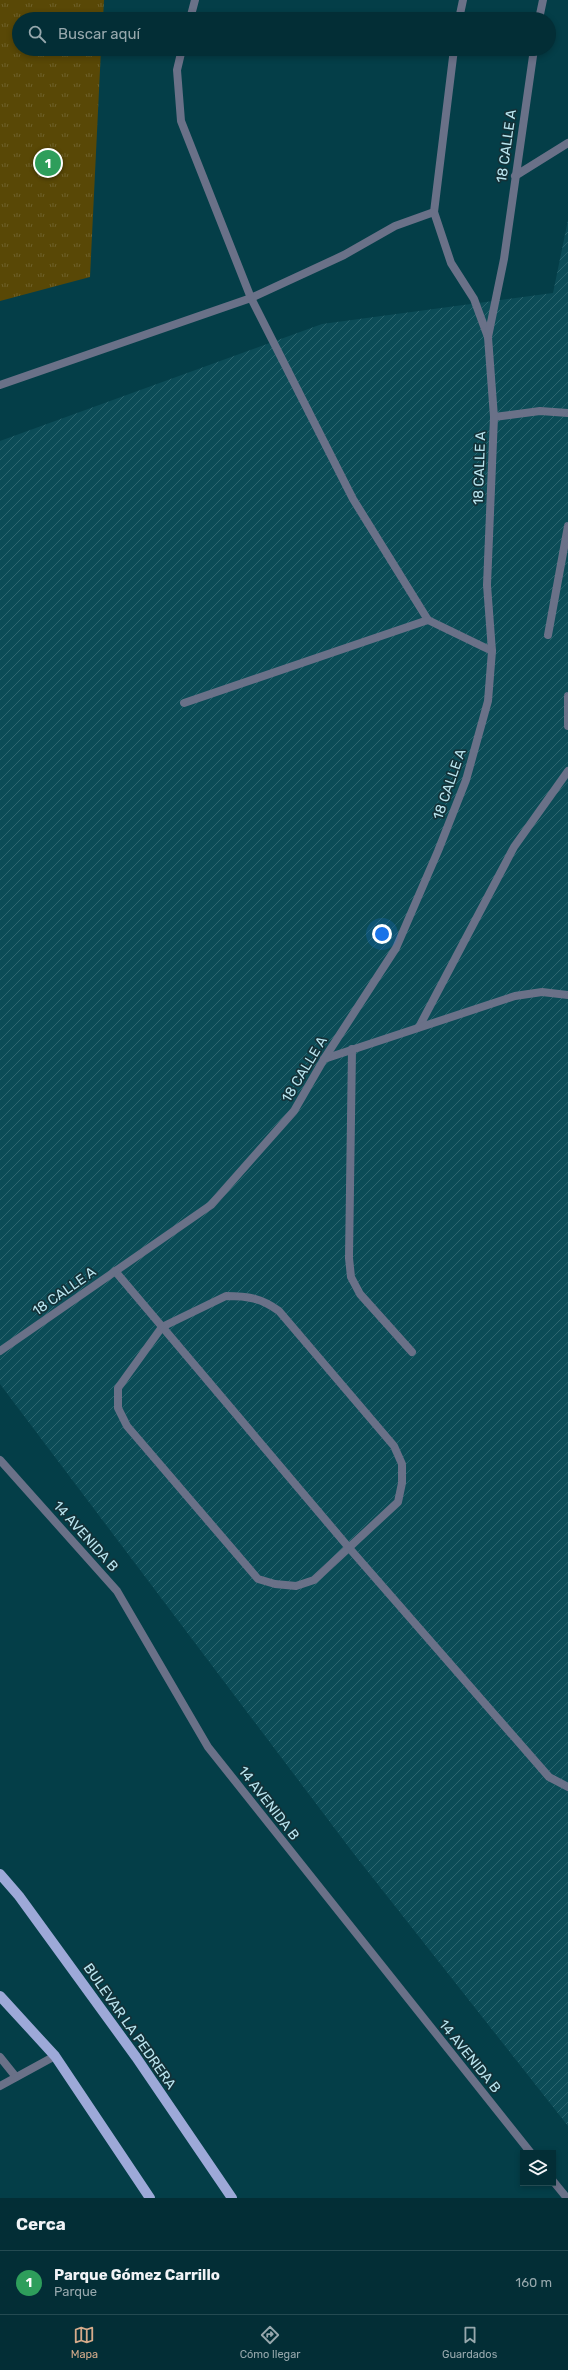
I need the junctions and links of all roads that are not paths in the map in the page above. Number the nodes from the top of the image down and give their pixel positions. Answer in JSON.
{"nodes":[{"id":1,"x":195,"y":0,"type":"edge"},
{"id":2,"x":463,"y":0,"type":"edge"},
{"id":3,"x":543,"y":0,"type":"edge"},
{"id":4,"x":192,"y":12,"type":"edge"},
{"id":5,"x":461,"y":12,"type":"edge"},
{"id":6,"x":540,"y":12,"type":"edge"},
{"id":7,"x":180,"y":56,"type":"edge"},
{"id":8,"x":453,"y":56,"type":"edge"},
{"id":9,"x":533,"y":56,"type":"edge"},
{"id":10,"x":568,"y":143,"type":"edge"},
{"id":11,"x":515,"y":176,"type":"junction"},
{"id":12,"x":434,"y":212,"type":"junction"},
{"id":13,"x":250,"y":298,"type":"junction"},
{"id":14,"x":488,"y":337,"type":"junction"},
{"id":15,"x":0,"y":385,"type":"edge"},
{"id":16,"x":568,"y":413,"type":"edge"},
{"id":17,"x":494,"y":417,"type":"junction"},
{"id":18,"x":568,"y":526,"type":"edge"},
{"id":19,"x":428,"y":620,"type":"junction"},
{"id":20,"x":548,"y":635,"type":"dead end"},
{"id":21,"x":492,"y":651,"type":"junction"},
{"id":22,"x":568,"y":696,"type":"edge"},
{"id":23,"x":184,"y":703,"type":"dead end"},
{"id":24,"x":568,"y":726,"type":"edge"},
{"id":25,"x":568,"y":771,"type":"edge"},
{"id":26,"x":568,"y":994,"type":"edge"},
{"id":27,"x":419,"y":1027,"type":"junction"},
{"id":28,"x":352,"y":1050,"type":"junction"},
{"id":29,"x":324,"y":1059,"type":"junction"},
{"id":30,"x":115,"y":1271,"type":"junction"},
{"id":31,"x":162,"y":1327,"type":"junction"},
{"id":32,"x":0,"y":1351,"type":"edge"},
{"id":33,"x":412,"y":1352,"type":"dead end"},
{"id":34,"x":0,"y":1460,"type":"edge"},
{"id":35,"x":350,"y":1549,"type":"junction"},
{"id":36,"x":568,"y":1787,"type":"edge"},
{"id":37,"x":0,"y":1874,"type":"edge"},
{"id":38,"x":0,"y":1996,"type":"edge"},
{"id":39,"x":55,"y":2056,"type":"junction"},
{"id":40,"x":0,"y":2057,"type":"edge"},
{"id":41,"x":16,"y":2077,"type":"junction"},
{"id":42,"x":0,"y":2086,"type":"edge"},
{"id":43,"x":529,"y":2150,"type":"edge"},
{"id":44,"x":556,"y":2185,"type":"edge"},
{"id":45,"x":150,"y":2198,"type":"edge"},
{"id":46,"x":232,"y":2198,"type":"edge"},
{"id":47,"x":567,"y":2198,"type":"edge"}],
"edges":[{"from":1,"to":4,"type":"street"},
{"from":2,"to":5,"type":"street"},
{"from":3,"to":6,"type":"street"},
{"from":7,"to":13,"type":"street"},
{"from":8,"to":12,"type":"street"},
{"from":9,"to":11,"type":"street","name":"18 CALLE A"},
{"from":10,"to":11,"type":"street"},
{"from":11,"to":14,"type":"street","name":"18 CALLE A"},
{"from":12,"to":13,"type":"street"},
{"from":12,"to":14,"type":"street"},
{"from":13,"to":15,"type":"street"},
{"from":13,"to":19,"type":"street"},
{"from":14,"to":17,"type":"street","name":"18 CALLE A"},
{"from":16,"to":17,"type":"street"},
{"from":17,"to":21,"type":"street","name":"18 CALLE A"},
{"from":18,"to":20,"type":"street"},
{"from":19,"to":21,"type":"street"},
{"from":19,"to":23,"type":"street"},
{"from":21,"to":29,"type":"street","name":"18 CALLE A"},
{"from":22,"to":24,"type":"street"},
{"from":25,"to":27,"type":"street"},
{"from":26,"to":27,"type":"street"},
{"from":27,"to":28,"type":"street"},
{"from":28,"to":29,"type":"street"},
{"from":28,"to":33,"type":"street"},
{"from":29,"to":30,"type":"street","name":"18 CALLE A"},
{"from":30,"to":31,"type":"street"},
{"from":30,"to":32,"type":"street","name":"18 CALLE A"},
{"from":31,"to":35,"type":"street"},
{"from":31,"to":35,"type":"street"},
{"from":31,"to":35,"type":"street"},
{"from":34,"to":43,"type":"street","name":"14 AVENIDA B"},
{"from":35,"to":36,"type":"street"},
{"from":37,"to":46,"type":"main road","name":"BULEVAR LA PEDRERA"},
{"from":38,"to":39,"type":"main road"},
{"from":39,"to":41,"type":"street"},
{"from":39,"to":45,"type":"main road"},
{"from":40,"to":41,"type":"street"},
{"from":41,"to":42,"type":"street"},
{"from":44,"to":47,"type":"street"}]}
